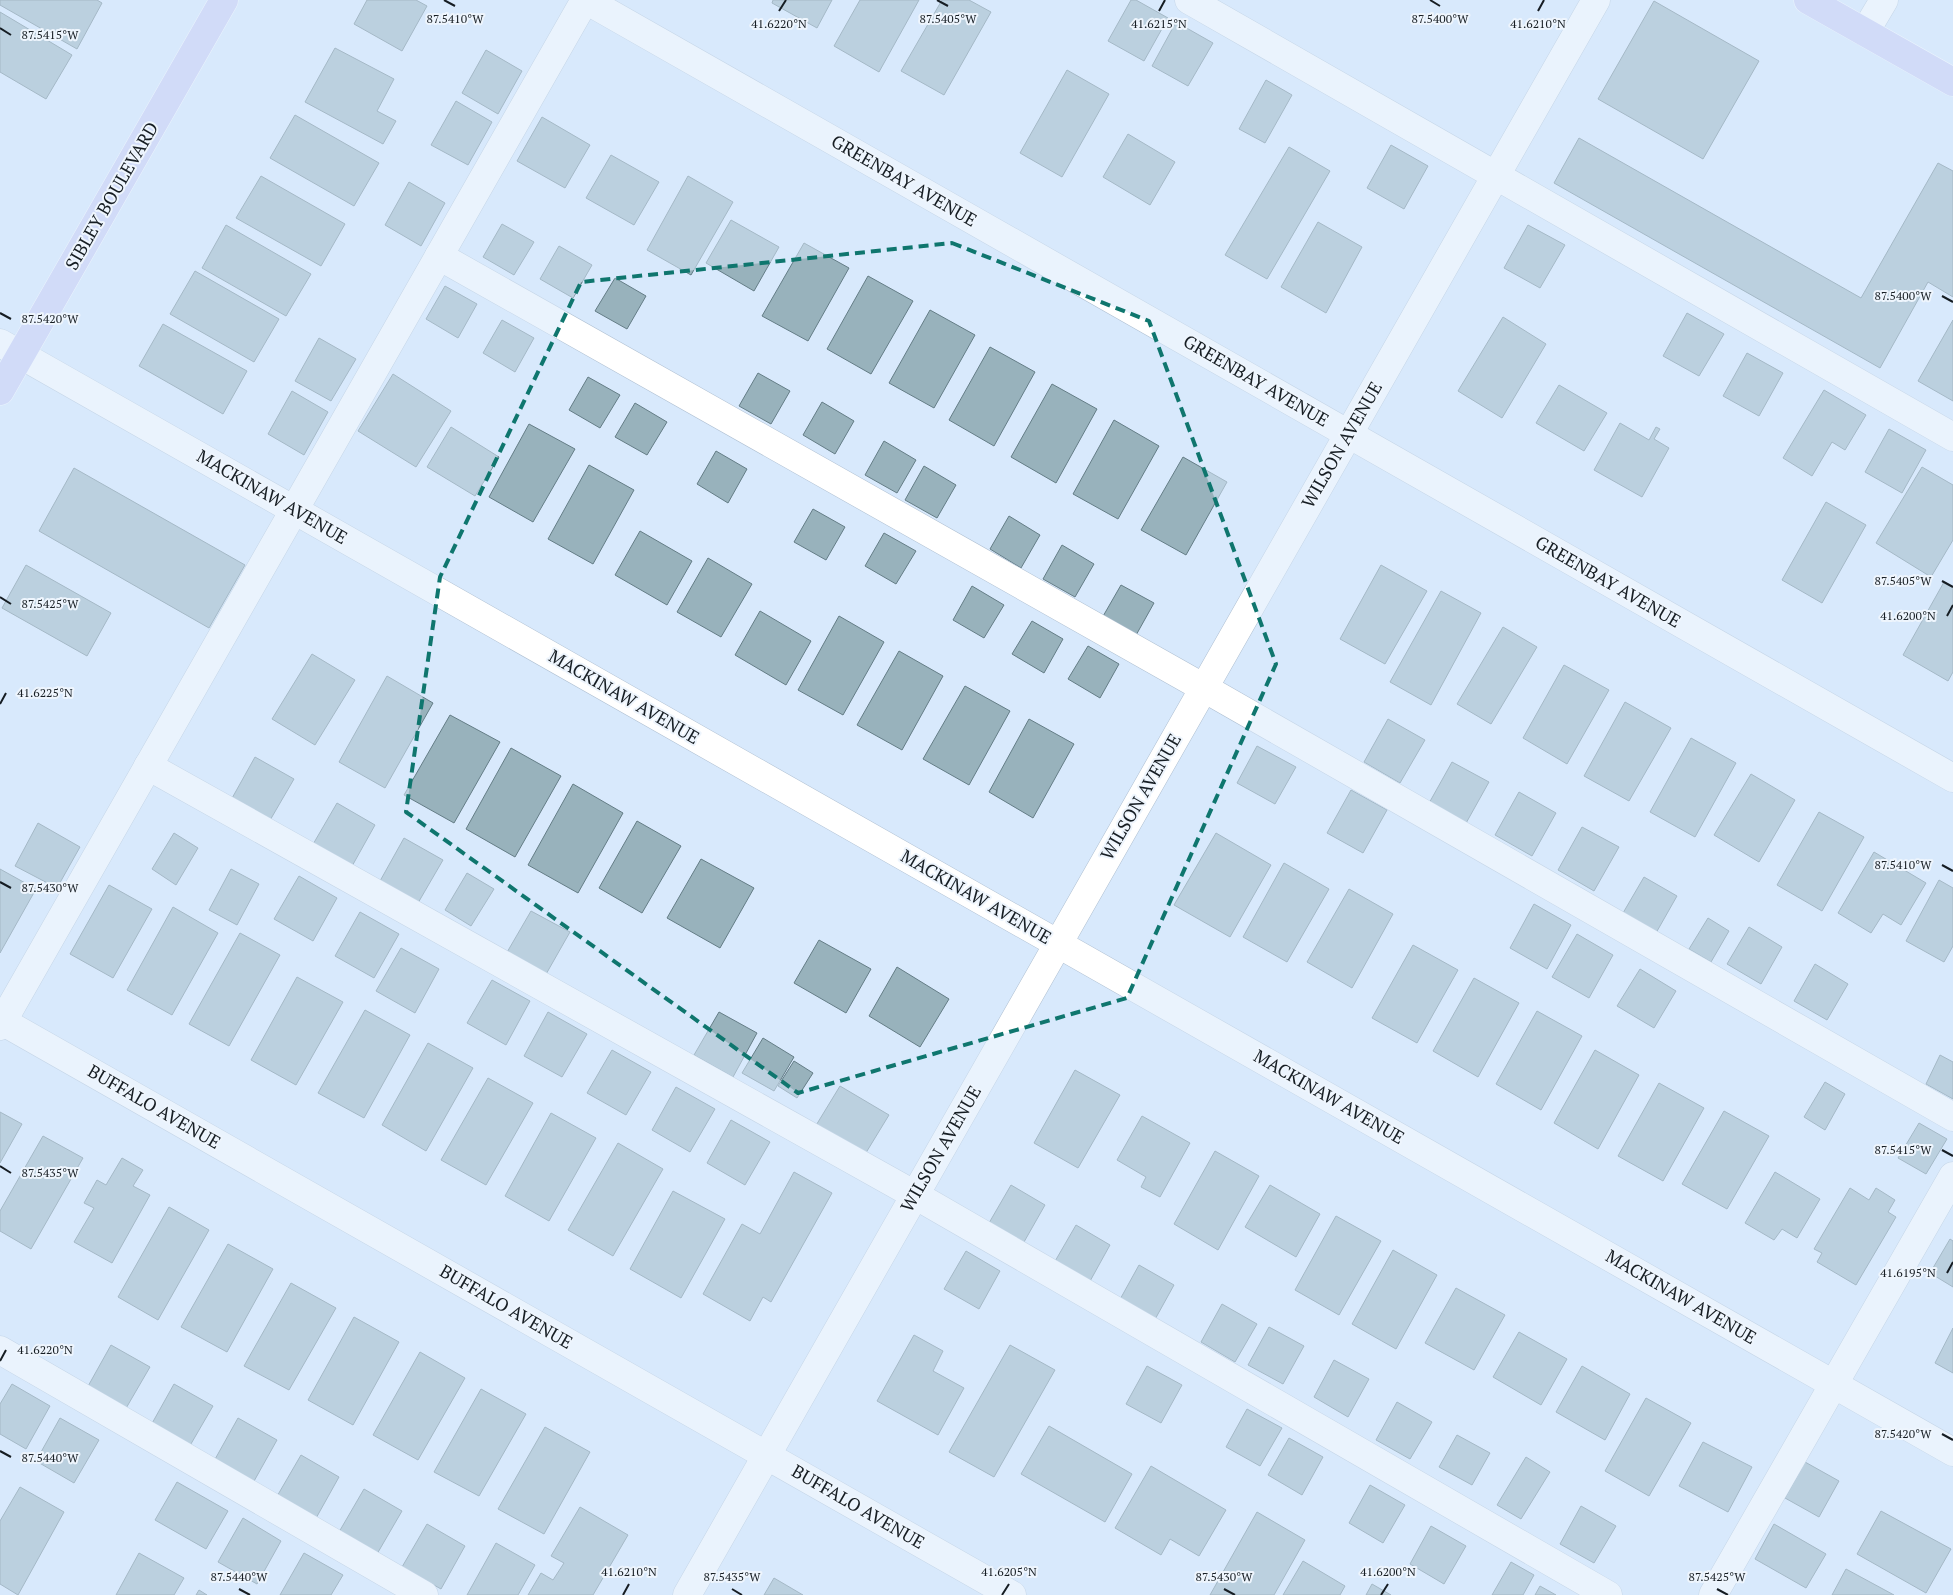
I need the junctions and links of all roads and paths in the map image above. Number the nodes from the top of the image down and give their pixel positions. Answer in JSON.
{"nodes":[{"id":1,"x":224,"y":0,"type":"edge"},
{"id":2,"x":586,"y":0,"type":"edge"},
{"id":3,"x":1189,"y":0,"type":"edge"},
{"id":4,"x":1596,"y":0,"type":"edge"},
{"id":5,"x":1808,"y":0,"type":"edge"},
{"id":6,"x":1884,"y":0,"type":"edge"},
{"id":7,"x":1221,"y":8,"type":"edge"},
{"id":8,"x":1865,"y":32,"type":"junction"},
{"id":9,"x":1953,"y":82,"type":"edge"},
{"id":10,"x":1495,"y":177,"type":"junction"},
{"id":11,"x":439,"y":256,"type":"junction"},
{"id":12,"x":11,"y":349,"type":"edge"},
{"id":13,"x":0,"y":391,"type":"edge"},
{"id":14,"x":1348,"y":433,"type":"junction"},
{"id":15,"x":1953,"y":437,"type":"edge"},
{"id":16,"x":294,"y":510,"type":"junction"},
{"id":17,"x":1204,"y":688,"type":"junction"},
{"id":18,"x":148,"y":766,"type":"junction"},
{"id":19,"x":1953,"y":778,"type":"edge"},
{"id":20,"x":1058,"y":943,"type":"junction"},
{"id":21,"x":1,"y":1022,"type":"edge"},
{"id":22,"x":1953,"y":1117,"type":"edge"},
{"id":23,"x":1953,"y":1176,"type":"edge"},
{"id":24,"x":914,"y":1195,"type":"junction"},
{"id":25,"x":0,"y":1350,"type":"edge"},
{"id":26,"x":1834,"y":1384,"type":"junction"},
{"id":27,"x":1953,"y":1452,"type":"edge"},
{"id":28,"x":766,"y":1455,"type":"junction"},
{"id":29,"x":424,"y":1595,"type":"edge"},
{"id":30,"x":686,"y":1595,"type":"edge"},
{"id":31,"x":1012,"y":1595,"type":"edge"},
{"id":32,"x":1608,"y":1595,"type":"edge"},
{"id":33,"x":1714,"y":1595,"type":"edge"}],
"edges":[{"from":1,"to":12,"type":"main road","name":"SIBLEY BOULEVARD"},
{"from":2,"to":11,"type":"street"},
{"from":2,"to":14,"type":"street","name":"GREENBAY AVENUE"},
{"from":3,"to":7,"type":"street"},
{"from":4,"to":10,"type":"street","name":"WILSON AVENUE"},
{"from":5,"to":8,"type":"main road"},
{"from":6,"to":8,"type":"street"},
{"from":7,"to":10,"type":"street"},
{"from":8,"to":9,"type":"main road"},
{"from":10,"to":14,"type":"street","name":"WILSON AVENUE"},
{"from":10,"to":15,"type":"street"},
{"from":11,"to":16,"type":"street"},
{"from":11,"to":17,"type":"street"},
{"from":12,"to":13,"type":"main road","name":"SIBLEY BOULEVARD"},
{"from":12,"to":16,"type":"street","name":"MACKINAW AVENUE"},
{"from":14,"to":17,"type":"street","name":"WILSON AVENUE"},
{"from":14,"to":19,"type":"street","name":"GREENBAY AVENUE"},
{"from":16,"to":18,"type":"street"},
{"from":16,"to":20,"type":"street","name":"MACKINAW AVENUE"},
{"from":17,"to":20,"type":"street","name":"WILSON AVENUE"},
{"from":17,"to":22,"type":"street"},
{"from":18,"to":21,"type":"street"},
{"from":18,"to":24,"type":"street"},
{"from":20,"to":24,"type":"street","name":"WILSON AVENUE"},
{"from":20,"to":26,"type":"street","name":"MACKINAW AVENUE"},
{"from":21,"to":28,"type":"street","name":"BUFFALO AVENUE"},
{"from":23,"to":26,"type":"street"},
{"from":24,"to":28,"type":"street","name":"WILSON AVENUE"},
{"from":24,"to":32,"type":"street"},
{"from":25,"to":29,"type":"street"},
{"from":26,"to":27,"type":"street","name":"MACKINAW AVENUE"},
{"from":26,"to":33,"type":"street"},
{"from":28,"to":30,"type":"street","name":"WILSON AVENUE"},
{"from":28,"to":31,"type":"street","name":"BUFFALO AVENUE"}]}
